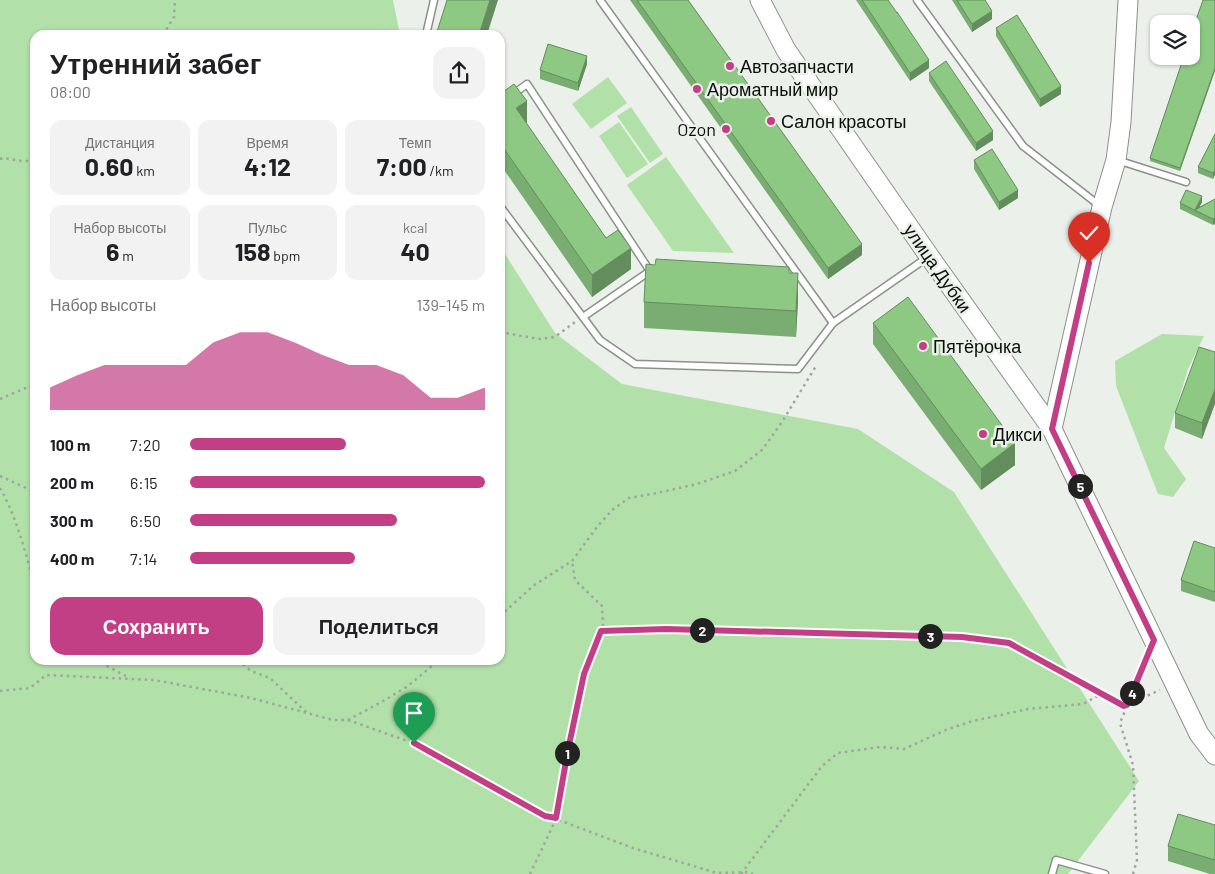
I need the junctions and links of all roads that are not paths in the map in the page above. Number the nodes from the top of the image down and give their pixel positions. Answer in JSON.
{"nodes":[{"id":1,"x":434,"y":0,"type":"edge"},
{"id":2,"x":600,"y":0,"type":"edge"},
{"id":3,"x":760,"y":0,"type":"edge"},
{"id":4,"x":916,"y":0,"type":"edge"},
{"id":5,"x":1128,"y":0,"type":"edge"},
{"id":6,"x":427,"y":30,"type":"edge"},
{"id":7,"x":505,"y":100,"type":"edge"},
{"id":8,"x":1116,"y":160,"type":"junction"},
{"id":9,"x":1186,"y":182,"type":"dead end"},
{"id":10,"x":1102,"y":207,"type":"junction"},
{"id":11,"x":505,"y":213,"type":"edge"},
{"id":12,"x":929,"y":256,"type":"junction"},
{"id":13,"x":650,"y":271,"type":"junction"},
{"id":14,"x":660,"y":271,"type":"edge"},
{"id":15,"x":787,"y":274,"type":"edge"},
{"id":16,"x":797,"y":274,"type":"junction"},
{"id":17,"x":583,"y":317,"type":"junction"},
{"id":18,"x":833,"y":323,"type":"junction"},
{"id":19,"x":1052,"y":429,"type":"junction"},
{"id":20,"x":1215,"y":755,"type":"edge"},
{"id":21,"x":1052,"y":874,"type":"edge"},
{"id":22,"x":1105,"y":874,"type":"edge"}],
"edges":[{"from":1,"to":6,"type":"lane"},
{"from":2,"to":16,"type":"lane"},
{"from":3,"to":12,"type":"street","name":"улица Дубки"},
{"from":4,"to":10,"type":"lane"},
{"from":5,"to":8,"type":"street"},
{"from":7,"to":13,"type":"lane"},
{"from":8,"to":9,"type":"lane"},
{"from":8,"to":10,"type":"street"},
{"from":10,"to":19,"type":"street"},
{"from":11,"to":17,"type":"lane"},
{"from":12,"to":18,"type":"lane"},
{"from":12,"to":19,"type":"street","name":"улица Дубки"},
{"from":13,"to":14,"type":"lane"},
{"from":13,"to":17,"type":"lane"},
{"from":15,"to":16,"type":"lane"},
{"from":16,"to":18,"type":"lane"},
{"from":17,"to":18,"type":"lane"},
{"from":19,"to":20,"type":"street","name":"улица Дубки"},
{"from":21,"to":22,"type":"lane"}]}
